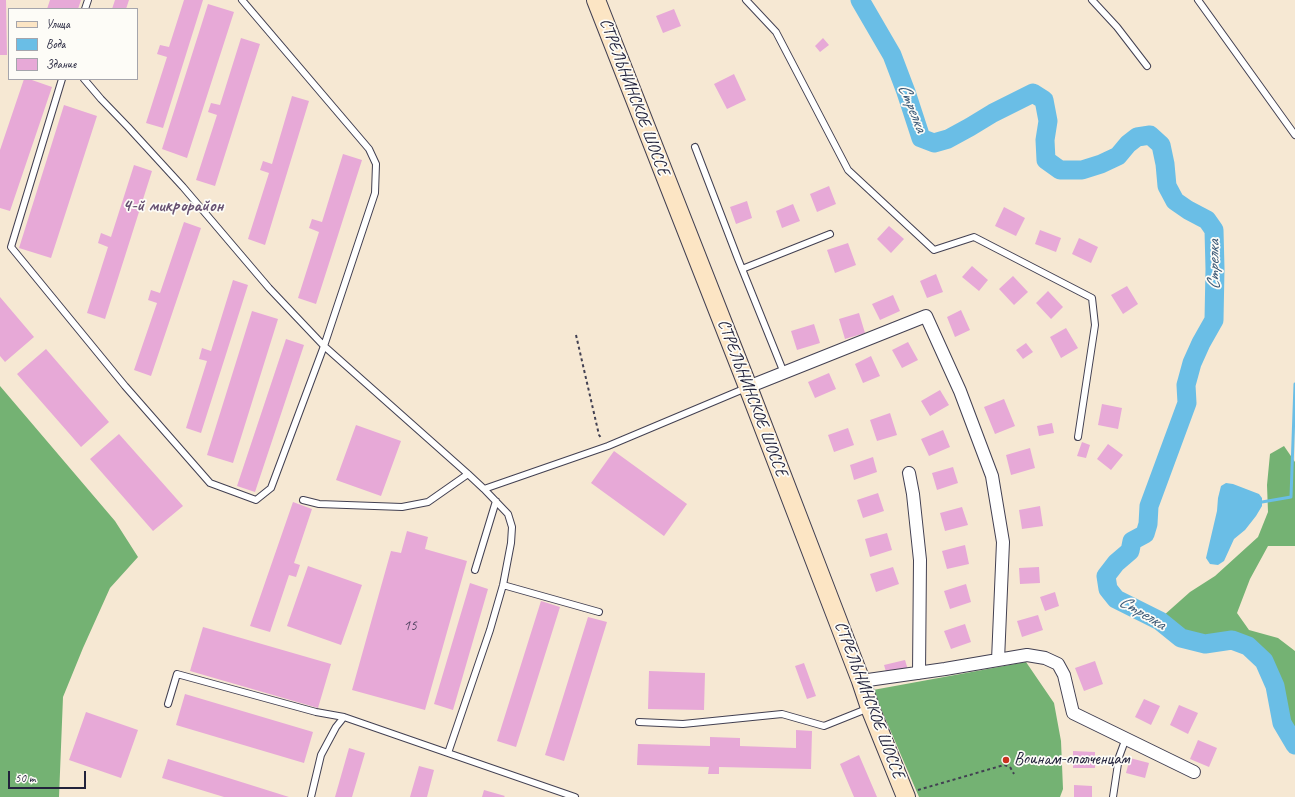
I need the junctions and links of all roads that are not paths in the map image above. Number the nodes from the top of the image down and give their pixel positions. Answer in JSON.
{"nodes":[{"id":1,"x":242,"y":0,"type":"edge"},
{"id":2,"x":596,"y":0,"type":"edge"},
{"id":3,"x":746,"y":0,"type":"edge"},
{"id":4,"x":1092,"y":0,"type":"edge"},
{"id":5,"x":1198,"y":0,"type":"edge"},
{"id":6,"x":1147,"y":66,"type":"dead end"},
{"id":7,"x":62,"y":80,"type":"edge"},
{"id":8,"x":85,"y":80,"type":"edge"},
{"id":9,"x":1295,"y":135,"type":"edge"},
{"id":10,"x":695,"y":147,"type":"dead end"},
{"id":11,"x":830,"y":234,"type":"dead end"},
{"id":12,"x":742,"y":269,"type":"junction"},
{"id":13,"x":324,"y":346,"type":"junction"},
{"id":14,"x":784,"y":373,"type":"junction"},
{"id":15,"x":748,"y":387,"type":"junction"},
{"id":16,"x":1078,"y":437,"type":"dead end"},
{"id":17,"x":909,"y":473,"type":"dead end"},
{"id":18,"x":468,"y":474,"type":"junction"},
{"id":19,"x":484,"y":489,"type":"junction"},
{"id":20,"x":303,"y":500,"type":"dead end"},
{"id":21,"x":496,"y":502,"type":"junction"},
{"id":22,"x":475,"y":570,"type":"dead end"},
{"id":23,"x":503,"y":585,"type":"junction"},
{"id":24,"x":599,"y":612,"type":"dead end"},
{"id":25,"x":998,"y":660,"type":"junction"},
{"id":26,"x":919,"y":673,"type":"junction"},
{"id":27,"x":861,"y":681,"type":"junction"},
{"id":28,"x":168,"y":704,"type":"dead end"},
{"id":29,"x":870,"y":708,"type":"junction"},
{"id":30,"x":344,"y":717,"type":"junction"},
{"id":31,"x":639,"y":722,"type":"dead end"},
{"id":32,"x":1126,"y":738,"type":"junction"},
{"id":33,"x":448,"y":753,"type":"junction"},
{"id":34,"x":1194,"y":772,"type":"dead end"},
{"id":35,"x":909,"y":795,"type":"edge"},
{"id":36,"x":311,"y":797,"type":"edge"},
{"id":37,"x":575,"y":797,"type":"edge"},
{"id":38,"x":1114,"y":797,"type":"edge"}],
"edges":[{"from":1,"to":13,"type":"lane"},
{"from":2,"to":15,"type":"main road","name":"СТРЕЛЬНИНСКОЕ ШОССЕ"},
{"from":3,"to":16,"type":"lane"},
{"from":4,"to":6,"type":"lane"},
{"from":5,"to":9,"type":"lane"},
{"from":7,"to":13,"type":"lane"},
{"from":8,"to":13,"type":"lane"},
{"from":10,"to":12,"type":"lane"},
{"from":11,"to":12,"type":"lane"},
{"from":12,"to":14,"type":"lane"},
{"from":13,"to":18,"type":"lane"},
{"from":14,"to":15,"type":"street"},
{"from":14,"to":25,"type":"street"},
{"from":15,"to":19,"type":"lane"},
{"from":15,"to":27,"type":"main road","name":"СТРЕЛЬНИНСКОЕ ШОССЕ"},
{"from":17,"to":26,"type":"street"},
{"from":18,"to":19,"type":"lane"},
{"from":18,"to":20,"type":"lane"},
{"from":19,"to":21,"type":"lane"},
{"from":21,"to":22,"type":"lane"},
{"from":21,"to":23,"type":"lane"},
{"from":23,"to":24,"type":"lane"},
{"from":23,"to":33,"type":"lane"},
{"from":25,"to":26,"type":"street"},
{"from":25,"to":32,"type":"street"},
{"from":26,"to":27,"type":"street"},
{"from":27,"to":29,"type":"main road","name":"СТРЕЛЬНИНСКОЕ ШОССЕ"},
{"from":28,"to":30,"type":"lane"},
{"from":29,"to":31,"type":"lane"},
{"from":29,"to":35,"type":"main road","name":"СТРЕЛЬНИНСКОЕ ШОССЕ"},
{"from":30,"to":33,"type":"lane"},
{"from":30,"to":36,"type":"lane"},
{"from":32,"to":34,"type":"street"},
{"from":32,"to":38,"type":"lane"},
{"from":33,"to":37,"type":"lane"}]}
